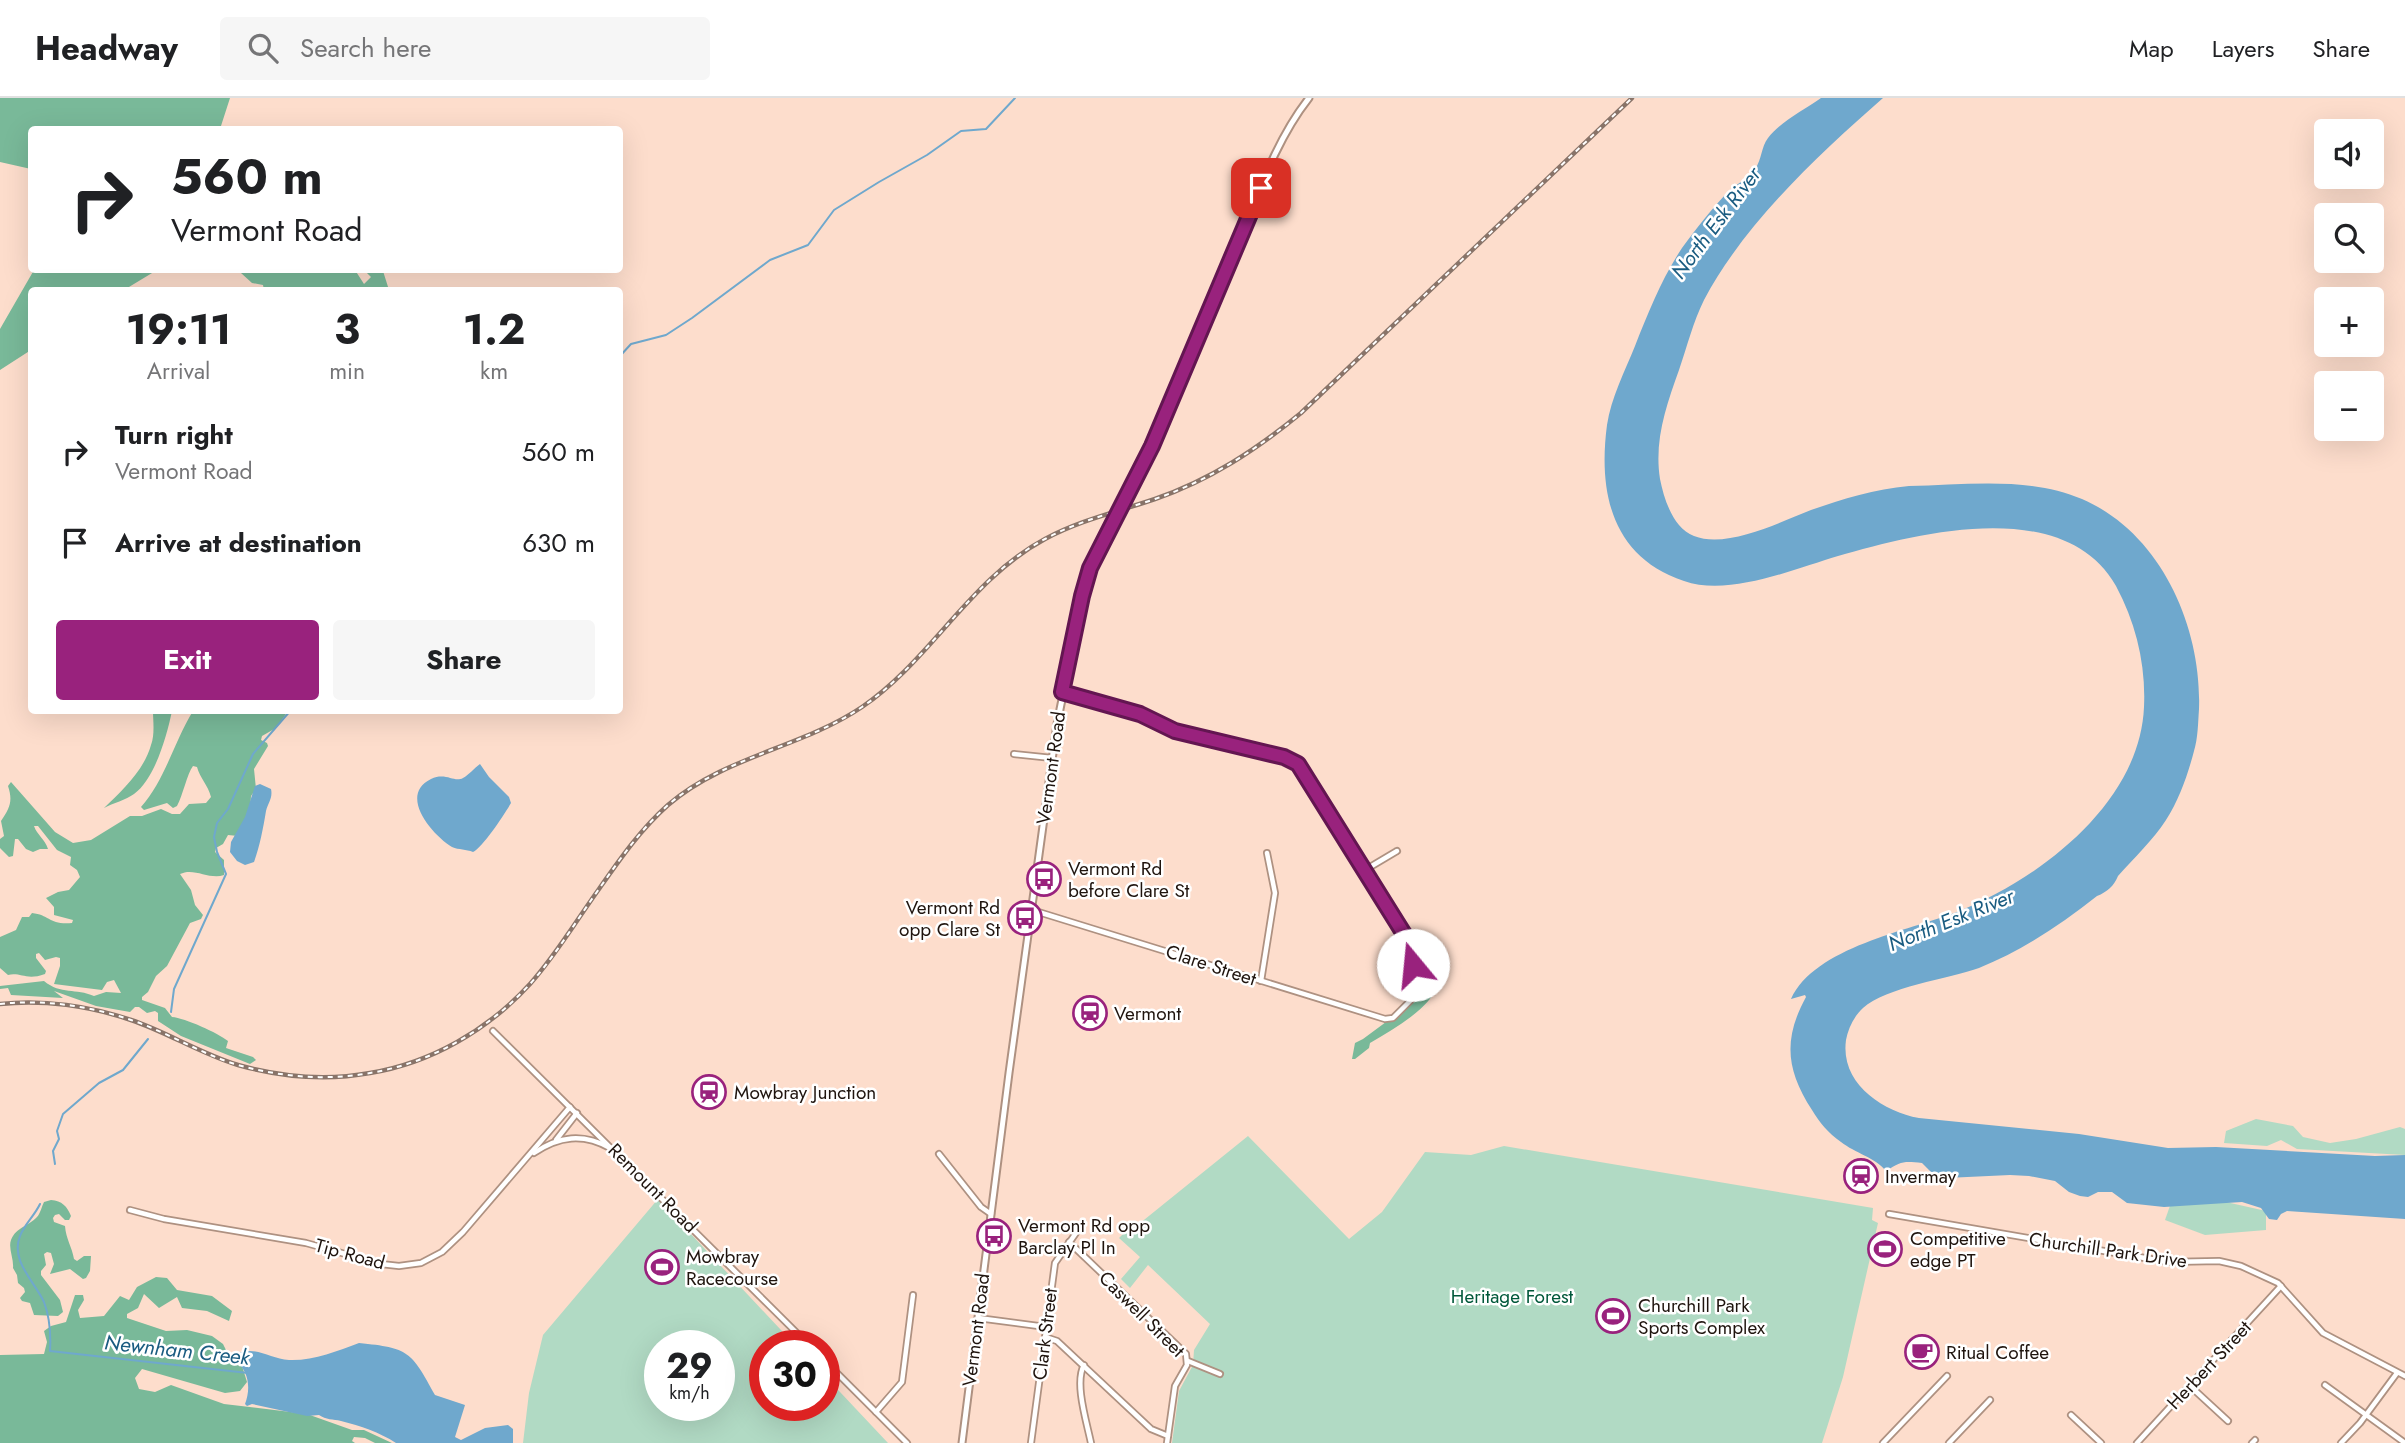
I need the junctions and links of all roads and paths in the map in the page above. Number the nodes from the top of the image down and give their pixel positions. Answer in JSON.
{"nodes":[{"id":1,"x":1309,"y":98,"type":"edge"},
{"id":2,"x":1062,"y":692,"type":"junction"},
{"id":3,"x":1014,"y":754,"type":"dead end"},
{"id":4,"x":1052,"y":758,"type":"junction"},
{"id":5,"x":1397,"y":851,"type":"dead end"},
{"id":6,"x":1267,"y":853,"type":"dead end"},
{"id":7,"x":1365,"y":870,"type":"junction"},
{"id":8,"x":1032,"y":910,"type":"junction"},
{"id":9,"x":1261,"y":981,"type":"junction"},
{"id":10,"x":494,"y":1031,"type":"dead end"},
{"id":11,"x":570,"y":1107,"type":"junction"},
{"id":12,"x":577,"y":1113,"type":"junction"},
{"id":13,"x":550,"y":1131,"type":"junction"},
{"id":14,"x":557,"y":1139,"type":"junction"},
{"id":15,"x":617,"y":1153,"type":"junction"},
{"id":16,"x":939,"y":1154,"type":"dead end"},
{"id":17,"x":527,"y":1158,"type":"junction"},
{"id":18,"x":130,"y":1210,"type":"dead end"},
{"id":19,"x":990,"y":1214,"type":"junction"},
{"id":20,"x":1889,"y":1214,"type":"dead end"},
{"id":21,"x":1076,"y":1233,"type":"dead end"},
{"id":22,"x":1069,"y":1242,"type":"junction"},
{"id":23,"x":2281,"y":1286,"type":"junction"},
{"id":24,"x":913,"y":1295,"type":"dead end"},
{"id":25,"x":978,"y":1318,"type":"junction"},
{"id":26,"x":1046,"y":1327,"type":"junction"},
{"id":27,"x":794,"y":1330,"type":"edge"},
{"id":28,"x":1045,"y":1337,"type":"junction"},
{"id":29,"x":1188,"y":1361,"type":"junction"},
{"id":30,"x":1084,"y":1365,"type":"junction"},
{"id":31,"x":2398,"y":1373,"type":"junction"},
{"id":32,"x":1220,"y":1374,"type":"dead end"},
{"id":33,"x":840,"y":1376,"type":"edge"},
{"id":34,"x":1947,"y":1376,"type":"dead end"},
{"id":35,"x":2405,"y":1376,"type":"edge"},
{"id":36,"x":2190,"y":1385,"type":"junction"},
{"id":37,"x":2325,"y":1385,"type":"dead end"},
{"id":38,"x":1990,"y":1400,"type":"dead end"},
{"id":39,"x":876,"y":1412,"type":"junction"},
{"id":40,"x":2071,"y":1415,"type":"dead end"},
{"id":41,"x":2366,"y":1415,"type":"junction"},
{"id":42,"x":2228,"y":1420,"type":"dead end"},
{"id":43,"x":1168,"y":1436,"type":"junction"},
{"id":44,"x":907,"y":1443,"type":"edge"},
{"id":45,"x":962,"y":1443,"type":"edge"},
{"id":46,"x":1031,"y":1443,"type":"edge"},
{"id":47,"x":1091,"y":1443,"type":"edge"},
{"id":48,"x":1167,"y":1443,"type":"edge"},
{"id":49,"x":1883,"y":1443,"type":"edge"},
{"id":50,"x":1949,"y":1443,"type":"edge"},
{"id":51,"x":2101,"y":1443,"type":"edge"},
{"id":52,"x":2137,"y":1443,"type":"edge"},
{"id":53,"x":2341,"y":1443,"type":"edge"},
{"id":54,"x":2405,"y":1443,"type":"edge"}],
"edges":[{"from":1,"to":2,"type":"street","name":"Vermont Road","bridge":true},
{"from":2,"to":4,"type":"street","name":"Vermont Road"},
{"from":2,"to":7,"type":"street"},
{"from":3,"to":4,"type":"street"},
{"from":4,"to":8,"type":"street","name":"Vermont Road"},
{"from":5,"to":7,"type":"street"},
{"from":6,"to":9,"type":"street"},
{"from":7,"to":9,"type":"street","name":"Clare Street"},
{"from":8,"to":9,"type":"street","name":"Clare Street"},
{"from":8,"to":19,"type":"street","name":"Vermont Road"},
{"from":10,"to":11,"type":"street","name":"Remount Road"},
{"from":11,"to":12,"type":"street","name":"Remount Road"},
{"from":11,"to":13,"type":"street","name":"Tip Road"},
{"from":12,"to":14,"type":"street","name":"Tip Road"},
{"from":12,"to":15,"type":"street","name":"Remount Road"},
{"from":13,"to":14,"type":"street"},
{"from":13,"to":17,"type":"street","name":"Tip Road"},
{"from":14,"to":15,"type":"street"},
{"from":14,"to":17,"type":"street","name":"Tip Road"},
{"from":15,"to":27,"type":"street","name":"Remount Road"},
{"from":16,"to":19,"type":"street"},
{"from":17,"to":18,"type":"street","name":"Tip Road"},
{"from":19,"to":25,"type":"street","name":"Vermont Road"},
{"from":20,"to":23,"type":"street","name":"Churchill Park Drive"},
{"from":21,"to":22,"type":"street","name":"Clark Street"},
{"from":22,"to":26,"type":"street","name":"Clark Street"},
{"from":22,"to":29,"type":"street","name":"Caswell Street"},
{"from":23,"to":31,"type":"street"},
{"from":23,"to":36,"type":"street","name":"Herbert Street"},
{"from":24,"to":39,"type":"street"},
{"from":25,"to":26,"type":"street"},
{"from":25,"to":45,"type":"street","name":"Vermont Road"},
{"from":26,"to":28,"type":"street","name":"Clark Street"},
{"from":28,"to":30,"type":"street"},
{"from":28,"to":46,"type":"street","name":"Clark Street"},
{"from":29,"to":32,"type":"street"},
{"from":29,"to":43,"type":"street","name":"Caswell Street"},
{"from":30,"to":43,"type":"street"},
{"from":30,"to":47,"type":"street"},
{"from":31,"to":35,"type":"street"},
{"from":31,"to":41,"type":"street"},
{"from":33,"to":39,"type":"street"},
{"from":34,"to":49,"type":"street"},
{"from":36,"to":42,"type":"street"},
{"from":36,"to":52,"type":"street","name":"Herbert Street"},
{"from":37,"to":41,"type":"street"},
{"from":38,"to":50,"type":"street"},
{"from":39,"to":44,"type":"street"},
{"from":40,"to":51,"type":"street"},
{"from":41,"to":53,"type":"street"},
{"from":41,"to":54,"type":"street"},
{"from":43,"to":48,"type":"street","name":"Caswell Street"}]}
